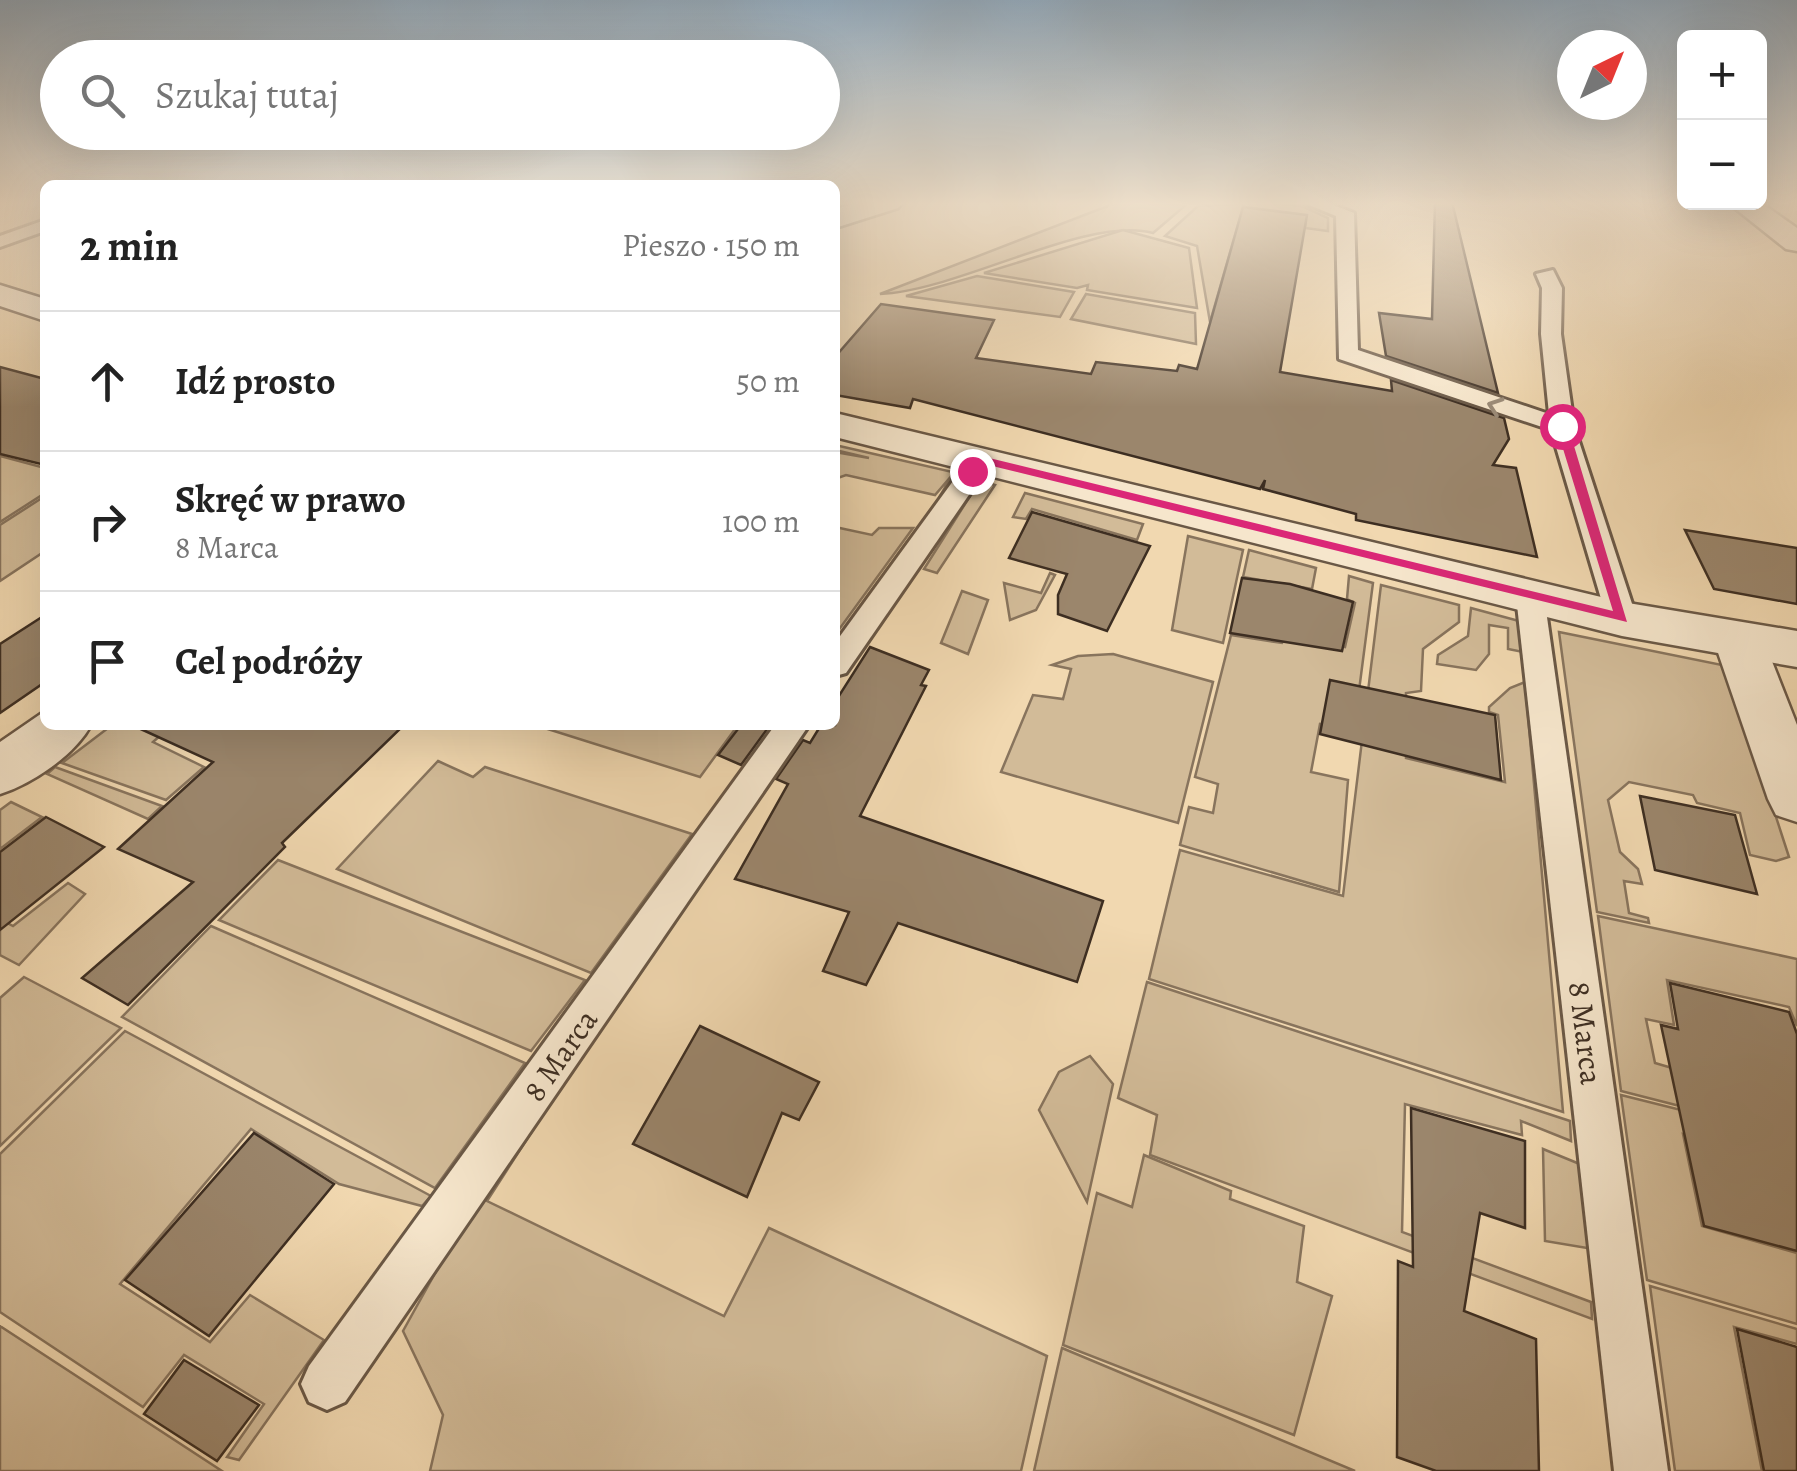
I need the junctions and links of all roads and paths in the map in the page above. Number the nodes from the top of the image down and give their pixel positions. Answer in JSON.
{"nodes":[{"id":1,"x":1346,"y":271,"type":"edge"},
{"id":2,"x":1546,"y":274,"type":"dead end"},
{"id":3,"x":0,"y":295,"type":"edge"},
{"id":4,"x":40,"y":309,"type":"edge"},
{"id":5,"x":840,"y":426,"type":"edge"},
{"id":6,"x":1562,"y":426,"type":"junction"},
{"id":7,"x":981,"y":460,"type":"junction"},
{"id":8,"x":1530,"y":596,"type":"junction"},
{"id":9,"x":1622,"y":619,"type":"junction"},
{"id":10,"x":1738,"y":641,"type":"junction"},
{"id":11,"x":1797,"y":650,"type":"edge"},
{"id":12,"x":840,"y":658,"type":"edge"},
{"id":13,"x":57,"y":730,"type":"edge"},
{"id":14,"x":789,"y":730,"type":"edge"},
{"id":15,"x":0,"y":772,"type":"edge"},
{"id":16,"x":1797,"y":799,"type":"edge"},
{"id":17,"x":327,"y":1384,"type":"dead end"},
{"id":18,"x":1640,"y":1471,"type":"edge"}],
"edges":[{"from":6,"to":1,"type":"lane","one_way":true},
{"from":2,"to":6,"type":"lane"},
{"from":3,"to":4,"type":"street"},
{"from":5,"to":7,"type":"street"},
{"from":6,"to":9,"type":"lane"},
{"from":7,"to":8,"type":"street"},
{"from":7,"to":12,"type":"lane"},
{"from":8,"to":9,"type":"street"},
{"from":8,"to":18,"type":"lane","name":"8 Marca"},
{"from":9,"to":10,"type":"street"},
{"from":10,"to":11,"type":"street"},
{"from":10,"to":16,"type":"street"},
{"from":13,"to":15,"type":"street"},
{"from":14,"to":17,"type":"lane","name":"8 Marca"}]}
